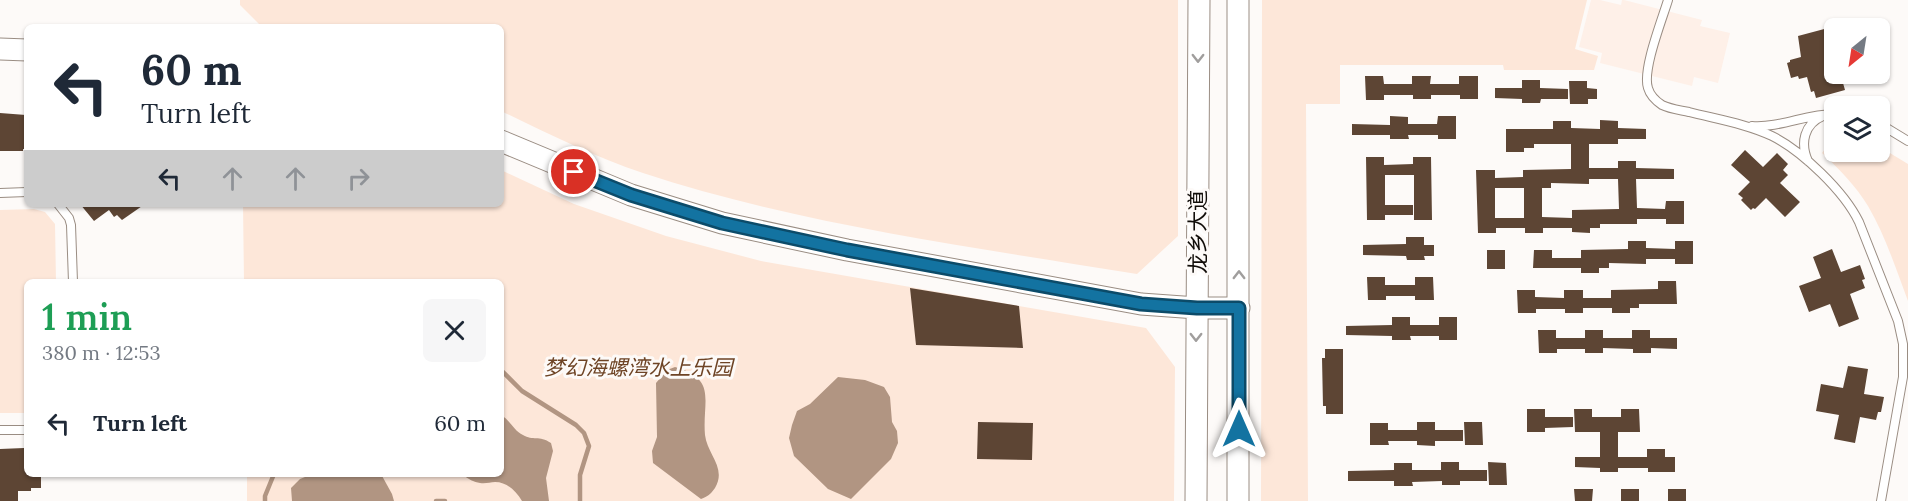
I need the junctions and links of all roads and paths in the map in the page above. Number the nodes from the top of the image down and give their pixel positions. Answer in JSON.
{"nodes":[{"id":1,"x":1198,"y":0,"type":"edge"},
{"id":2,"x":1238,"y":0,"type":"edge"},
{"id":3,"x":1668,"y":0,"type":"edge"},
{"id":4,"x":0,"y":49,"type":"edge"},
{"id":5,"x":24,"y":50,"type":"edge"},
{"id":6,"x":1824,"y":115,"type":"edge"},
{"id":7,"x":1824,"y":116,"type":"edge"},
{"id":8,"x":1735,"y":124,"type":"junction"},
{"id":9,"x":1890,"y":130,"type":"edge"},
{"id":10,"x":1908,"y":141,"type":"edge"},
{"id":11,"x":504,"y":142,"type":"edge"},
{"id":12,"x":1811,"y":165,"type":"junction"},
{"id":13,"x":24,"y":192,"type":"edge"},
{"id":14,"x":0,"y":193,"type":"edge"},
{"id":15,"x":60,"y":207,"type":"edge"},
{"id":16,"x":73,"y":279,"type":"edge"},
{"id":17,"x":1197,"y":308,"type":"junction"},
{"id":18,"x":1239,"y":308,"type":"junction"},
{"id":19,"x":0,"y":430,"type":"edge"},
{"id":20,"x":24,"y":430,"type":"edge"},
{"id":21,"x":1196,"y":501,"type":"edge"},
{"id":22,"x":1238,"y":501,"type":"edge"},
{"id":23,"x":1881,"y":501,"type":"edge"}],
"edges":[{"from":1,"to":17,"type":"main road","name":"龙乡大道","one_way":true},
{"from":18,"to":2,"type":"main road","name":"龙乡大道","one_way":true},
{"from":3,"to":8,"type":"lane"},
{"from":4,"to":5,"type":"main road"},
{"from":6,"to":8,"type":"lane"},
{"from":7,"to":12,"type":"lane"},
{"from":8,"to":12,"type":"lane"},
{"from":9,"to":10,"type":"lane"},
{"from":11,"to":17,"type":"main road"},
{"from":12,"to":23,"type":"lane"},
{"from":13,"to":14,"type":"lane"},
{"from":15,"to":16,"type":"lane"},
{"from":17,"to":18,"type":"main road"},
{"from":17,"to":21,"type":"main road","name":"龙乡大道","one_way":true},
{"from":18,"to":22,"type":"main road","name":"龙乡大道"},
{"from":19,"to":20,"type":"lane"}]}
